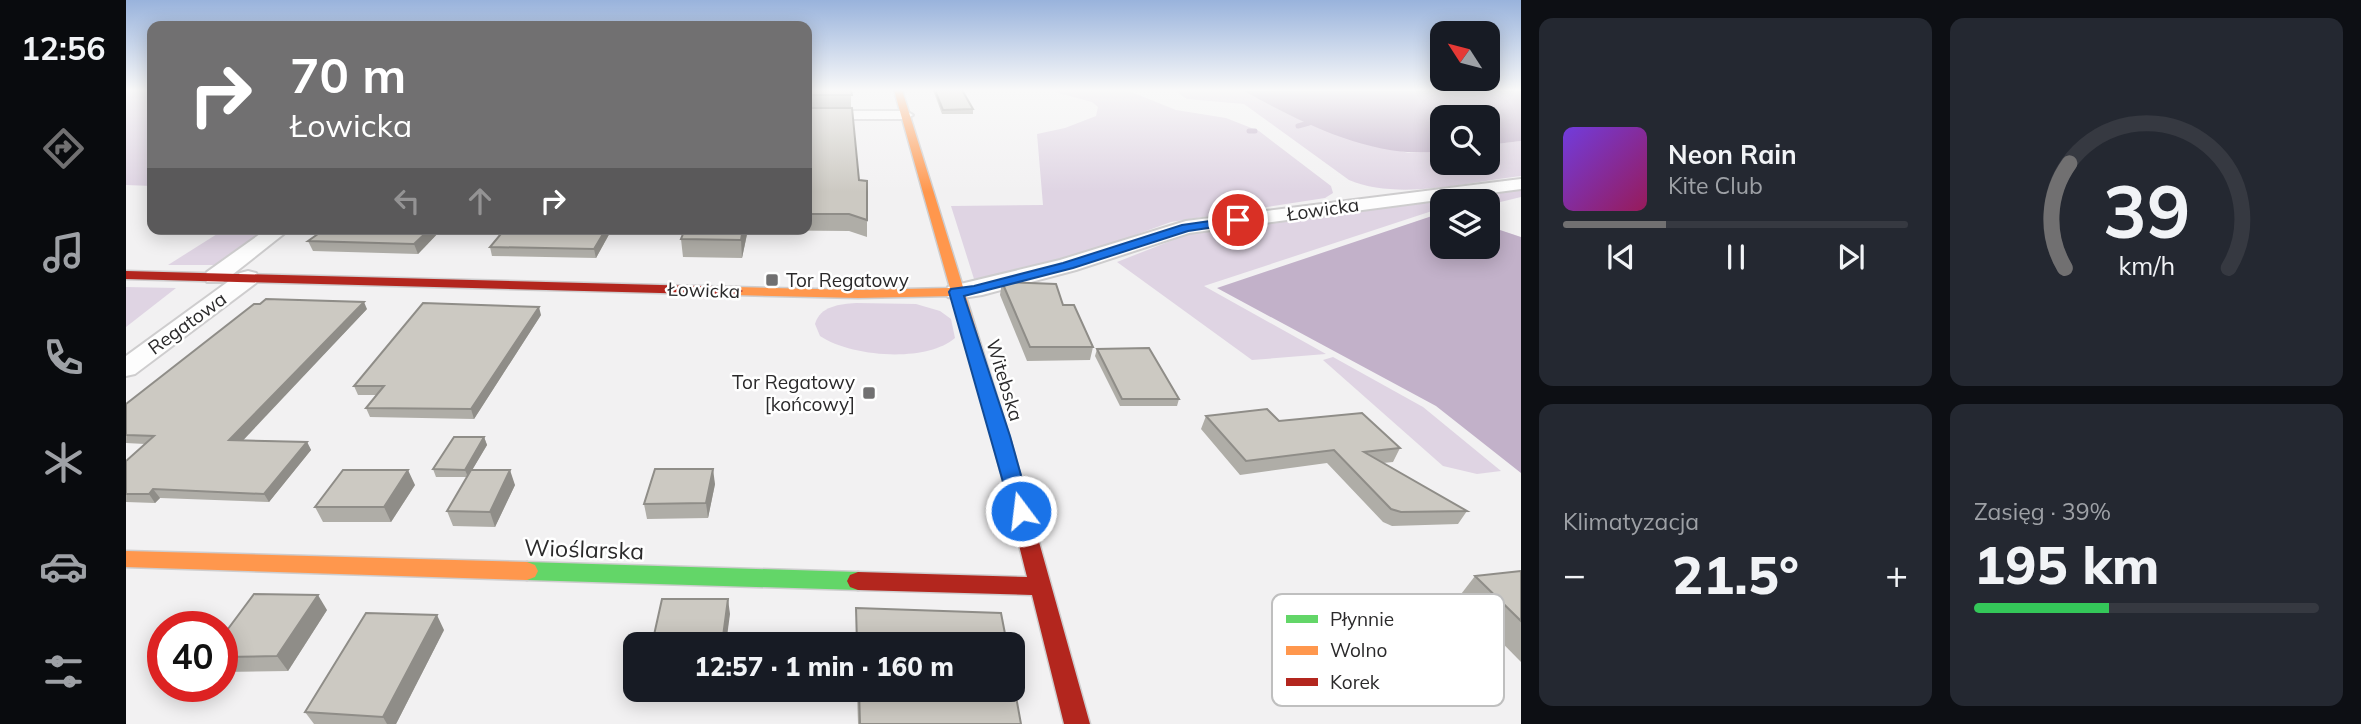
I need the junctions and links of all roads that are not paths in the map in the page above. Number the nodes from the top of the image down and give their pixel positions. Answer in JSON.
{"nodes":[{"id":1,"x":908,"y":124,"type":"edge"},
{"id":2,"x":1521,"y":184,"type":"edge"},
{"id":3,"x":272,"y":235,"type":"edge"},
{"id":4,"x":126,"y":275,"type":"edge"},
{"id":5,"x":215,"y":277,"type":"junction"},
{"id":6,"x":248,"y":278,"type":"junction"},
{"id":7,"x":956,"y":292,"type":"junction"},
{"id":8,"x":126,"y":368,"type":"edge"},
{"id":9,"x":126,"y":559,"type":"edge"},
{"id":10,"x":1040,"y":586,"type":"junction"},
{"id":11,"x":1077,"y":724,"type":"edge"}],
"edges":[{"from":1,"to":7,"type":"street","name":"Witebska"},
{"from":2,"to":7,"type":"street","name":"Łowicka"},
{"from":3,"to":5,"type":"street"},
{"from":4,"to":5,"type":"street","name":"Łowicka"},
{"from":5,"to":6,"type":"street","name":"Łowicka"},
{"from":6,"to":7,"type":"street","name":"Łowicka"},
{"from":6,"to":8,"type":"street","name":"Regatowa"},
{"from":7,"to":10,"type":"street","name":"Witebska"},
{"from":9,"to":10,"type":"street","name":"Wioślarska"},
{"from":10,"to":11,"type":"street","name":"Witebska"}]}
